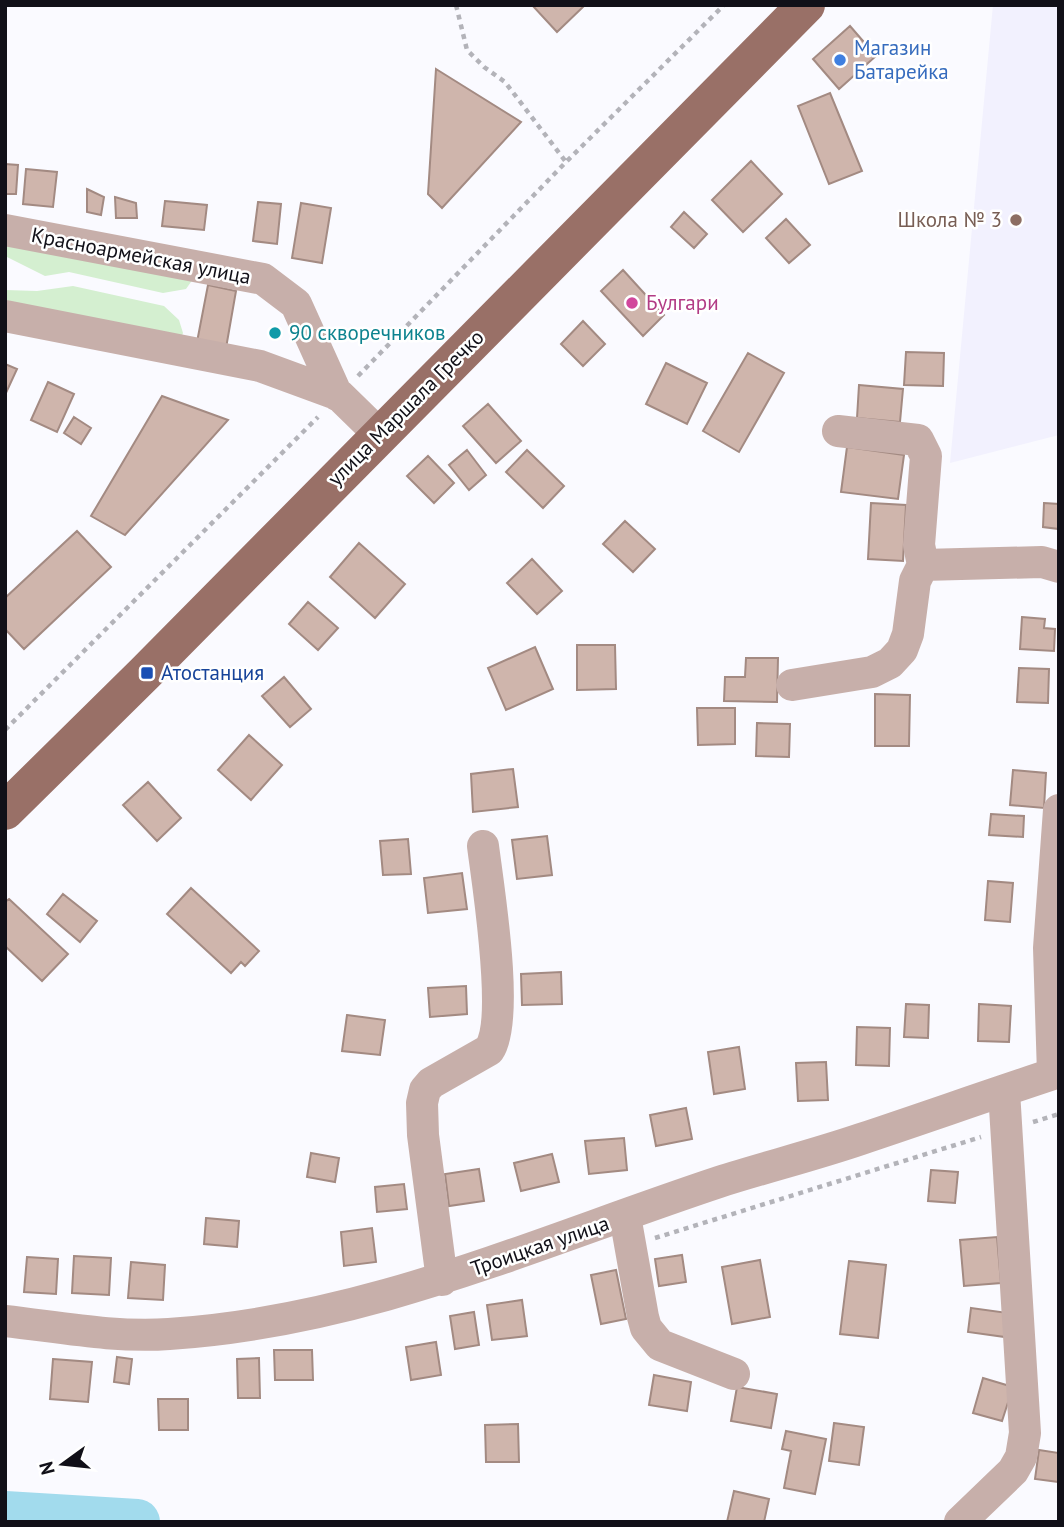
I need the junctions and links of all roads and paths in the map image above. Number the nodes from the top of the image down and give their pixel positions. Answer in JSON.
{"nodes":[{"id":1,"x":456,"y":5,"type":"edge"},
{"id":2,"x":724,"y":5,"type":"edge"},
{"id":3,"x":806,"y":5,"type":"edge"},
{"id":4,"x":566,"y":162,"type":"junction"},
{"id":5,"x":5,"y":230,"type":"edge"},
{"id":6,"x":5,"y":316,"type":"edge"},
{"id":7,"x":338,"y":395,"type":"junction"},
{"id":8,"x":838,"y":431,"type":"dead end"},
{"id":9,"x":380,"y":435,"type":"junction"},
{"id":10,"x":923,"y":565,"type":"junction"},
{"id":11,"x":1059,"y":567,"type":"edge"},
{"id":12,"x":792,"y":685,"type":"dead end"},
{"id":13,"x":5,"y":730,"type":"edge"},
{"id":14,"x":1059,"y":810,"type":"edge"},
{"id":15,"x":5,"y":811,"type":"edge"},
{"id":16,"x":484,"y":846,"type":"dead end"},
{"id":17,"x":1056,"y":1073,"type":"edge"},
{"id":18,"x":1004,"y":1091,"type":"junction"},
{"id":19,"x":625,"y":1216,"type":"junction"},
{"id":20,"x":442,"y":1280,"type":"junction"},
{"id":21,"x":5,"y":1321,"type":"edge"},
{"id":22,"x":734,"y":1374,"type":"dead end"},
{"id":23,"x":960,"y":1522,"type":"edge"}],
"edges":[{"from":1,"to":4,"type":"path"},
{"from":2,"to":4,"type":"path"},
{"from":3,"to":9,"type":"main road","name":"улица Маршала Гречко"},
{"from":4,"to":7,"type":"path"},
{"from":5,"to":7,"type":"street","name":"Красноармейская улица"},
{"from":6,"to":7,"type":"street","name":"Красноармейская улица"},
{"from":7,"to":9,"type":"street","name":"Красноармейская улица"},
{"from":7,"to":13,"type":"path"},
{"from":8,"to":10,"type":"street"},
{"from":9,"to":15,"type":"main road","name":"улица Маршала Гречко"},
{"from":10,"to":11,"type":"street"},
{"from":10,"to":12,"type":"street"},
{"from":14,"to":17,"type":"street"},
{"from":16,"to":20,"type":"street"},
{"from":17,"to":18,"type":"street","name":"Троицкая улица"},
{"from":18,"to":19,"type":"street","name":"Троицкая улица"},
{"from":18,"to":23,"type":"street"},
{"from":19,"to":20,"type":"street","name":"Троицкая улица"},
{"from":19,"to":22,"type":"street"},
{"from":20,"to":21,"type":"street","name":"Троицкая улица"}]}
